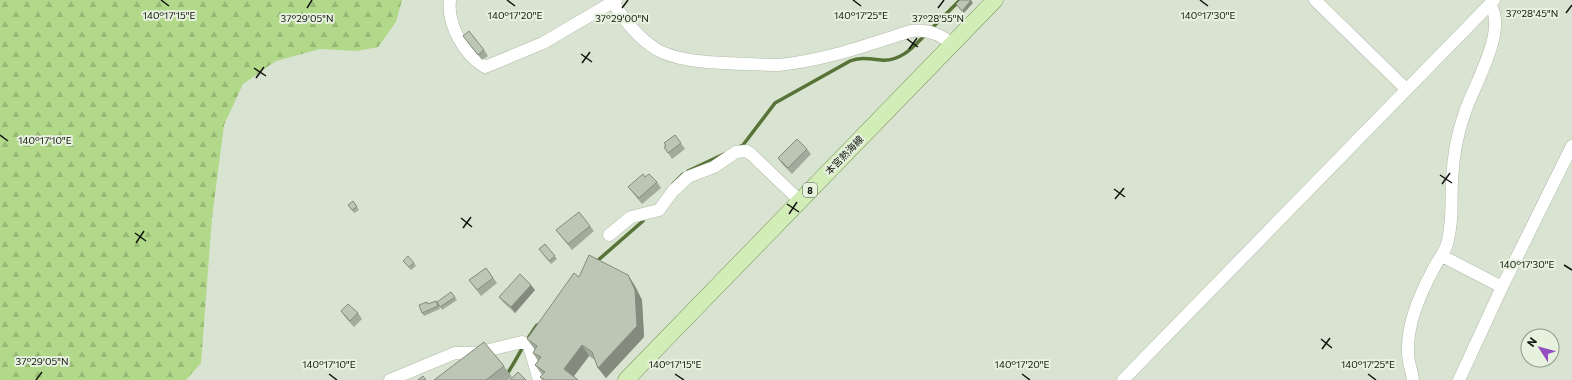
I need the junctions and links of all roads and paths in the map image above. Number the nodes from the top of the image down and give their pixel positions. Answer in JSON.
{"nodes":[{"id":1,"x":450,"y":0,"type":"edge"},
{"id":2,"x":995,"y":0,"type":"edge"},
{"id":3,"x":1315,"y":0,"type":"edge"},
{"id":4,"x":614,"y":1,"type":"edge"},
{"id":5,"x":1492,"y":2,"type":"edge"},
{"id":6,"x":952,"y":44,"type":"junction"},
{"id":7,"x":1406,"y":89,"type":"junction"},
{"id":8,"x":1572,"y":146,"type":"edge"},
{"id":9,"x":800,"y":201,"type":"junction"},
{"id":10,"x":609,"y":235,"type":"dead end"},
{"id":11,"x":1442,"y":256,"type":"junction"},
{"id":12,"x":1502,"y":286,"type":"junction"},
{"id":13,"x":390,"y":380,"type":"edge"},
{"id":14,"x":539,"y":380,"type":"edge"},
{"id":15,"x":626,"y":380,"type":"edge"},
{"id":16,"x":1123,"y":380,"type":"edge"},
{"id":17,"x":1413,"y":380,"type":"edge"},
{"id":18,"x":1459,"y":380,"type":"edge"}],
"edges":[{"from":1,"to":4,"type":"street"},
{"from":2,"to":6,"type":"main road","name":"本宮熱海線","number":"8"},
{"from":3,"to":7,"type":"street"},
{"from":4,"to":6,"type":"street"},
{"from":5,"to":7,"type":"street"},
{"from":5,"to":11,"type":"street"},
{"from":6,"to":9,"type":"main road","name":"本宮熱海線","number":"8"},
{"from":7,"to":16,"type":"street"},
{"from":8,"to":12,"type":"street"},
{"from":9,"to":10,"type":"street"},
{"from":9,"to":15,"type":"main road","name":"本宮熱海線","number":"8"},
{"from":11,"to":12,"type":"street"},
{"from":11,"to":17,"type":"street"},
{"from":12,"to":18,"type":"street"},
{"from":13,"to":14,"type":"street"}]}
